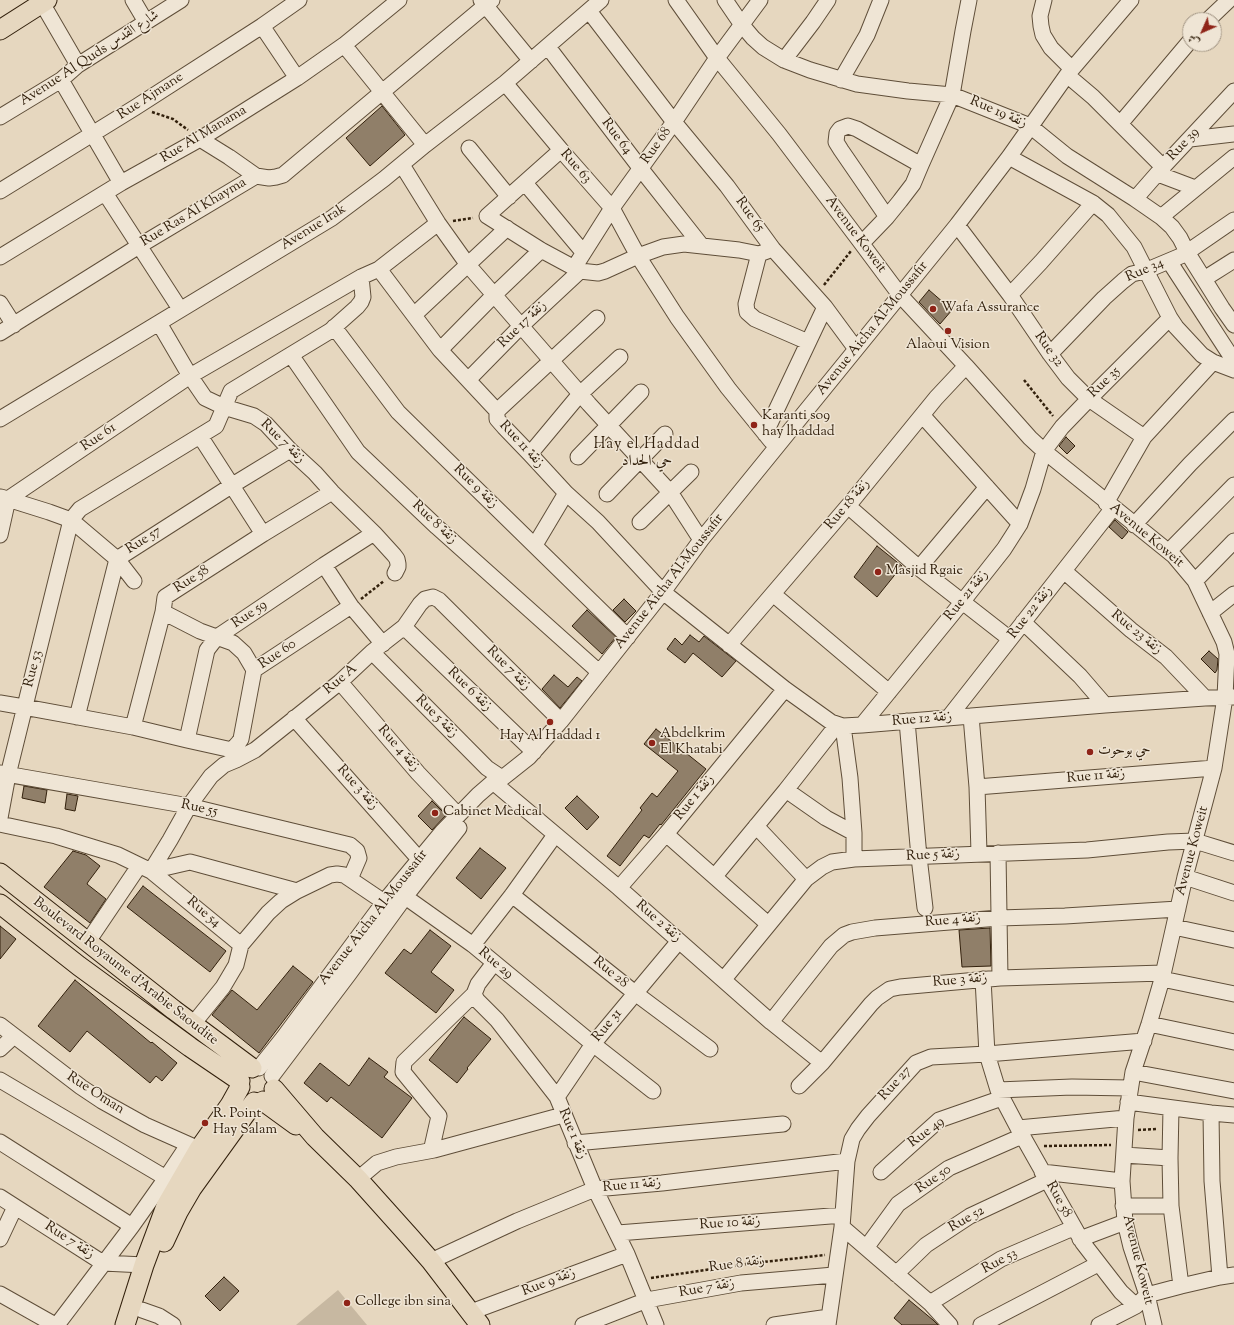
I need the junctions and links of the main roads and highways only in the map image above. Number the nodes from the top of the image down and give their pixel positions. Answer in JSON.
{"nodes":[{"id":1,"x":45,"y":1,"type":"edge"},
{"id":2,"x":0,"y":30,"type":"edge"},
{"id":3,"x":0,"y":874,"type":"edge"},
{"id":4,"x":19,"y":890,"type":"junction"},
{"id":5,"x":1,"y":904,"type":"edge"},
{"id":6,"x":257,"y":1084,"type":"junction"},
{"id":7,"x":140,"y":1317,"type":"edge"},
{"id":8,"x":475,"y":1319,"type":"edge"},
{"id":9,"x":125,"y":1325,"type":"edge"}],
"edges":[{"from":1,"to":2,"type":"main road"},
{"from":3,"to":4,"type":"main road","name":"Boulevard Royaume d'Arabie Saoudite"},
{"from":4,"to":5,"type":"main road"},
{"from":4,"to":6,"type":"main road","name":"Boulevard Royaume d'Arabie Saoudite"},
{"from":5,"to":6,"type":"main road","name":"Boulevard Royaume d'Arabie Saoudite"},
{"from":6,"to":7,"type":"main road","name":"Avenue Aicha Al-Moussafir"},
{"from":6,"to":8,"type":"main road","name":"Boulevard Royaume d'Arabie Saoudite"},
{"from":6,"to":9,"type":"main road","name":"Avenue Aicha Al-Moussafir"}]}
